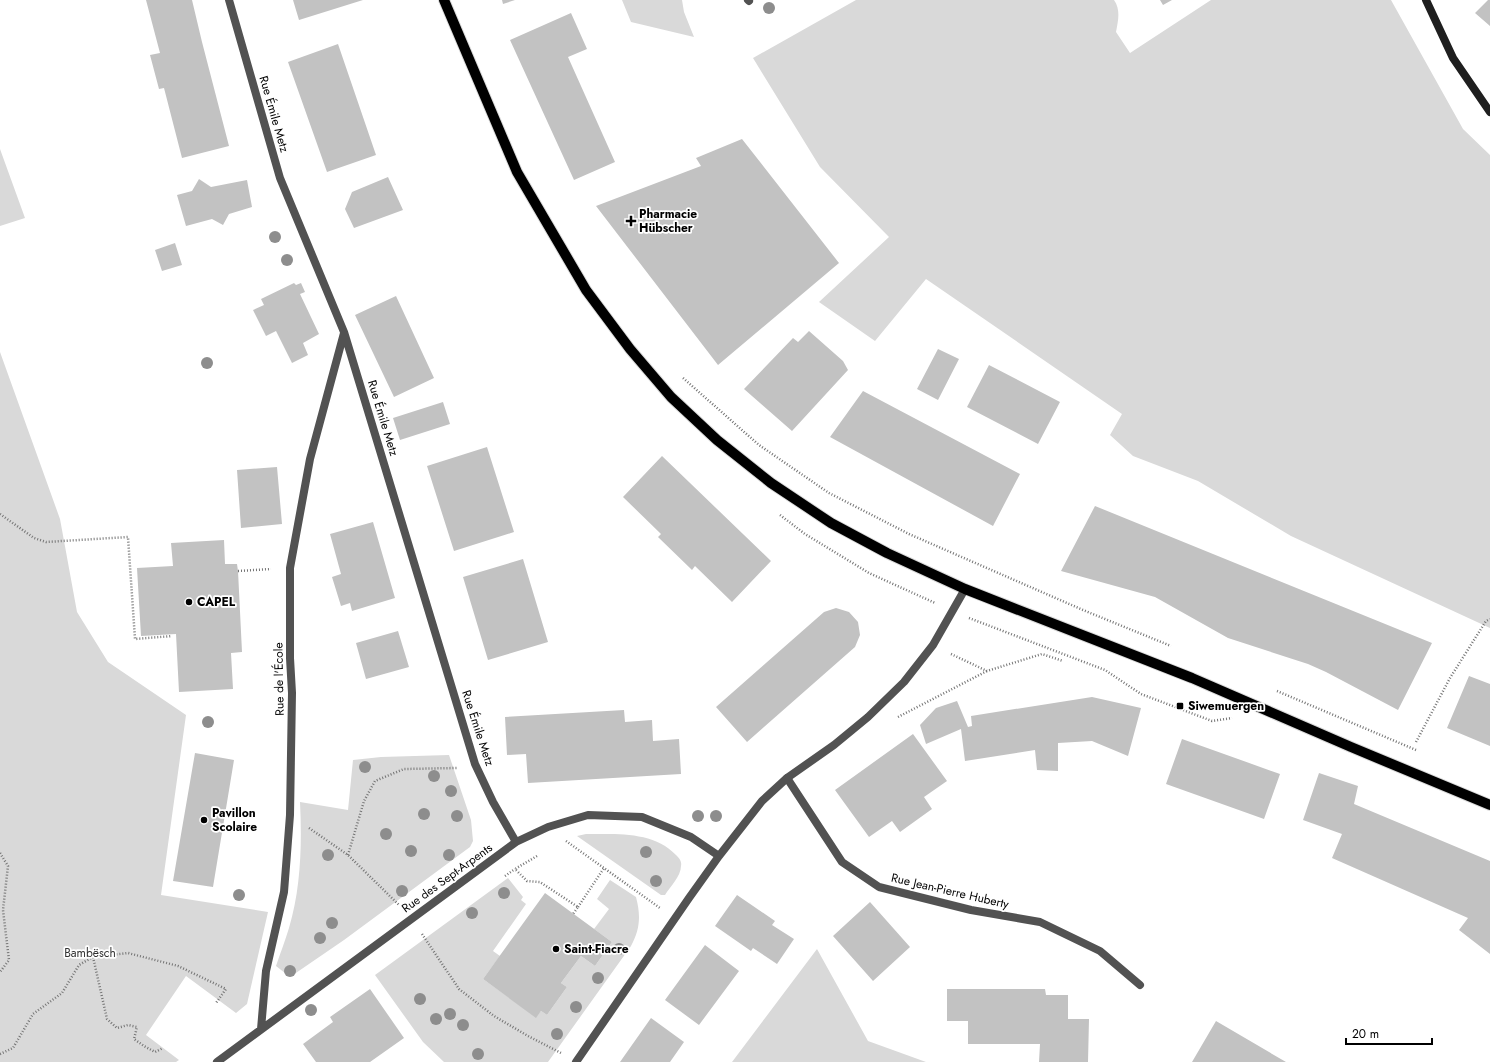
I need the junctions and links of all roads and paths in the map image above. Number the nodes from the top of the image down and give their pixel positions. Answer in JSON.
{"nodes":[{"id":1,"x":229,"y":0,"type":"edge"},
{"id":2,"x":444,"y":0,"type":"edge"},
{"id":3,"x":1426,"y":0,"type":"edge"},
{"id":4,"x":1490,"y":112,"type":"edge"},
{"id":5,"x":344,"y":332,"type":"junction"},
{"id":6,"x":682,"y":376,"type":"dead end"},
{"id":7,"x":775,"y":512,"type":"dead end"},
{"id":8,"x":0,"y":514,"type":"edge"},
{"id":9,"x":290,"y":568,"type":"junction"},
{"id":10,"x":238,"y":571,"type":"dead end"},
{"id":11,"x":965,"y":589,"type":"junction"},
{"id":12,"x":953,"y":611,"type":"junction"},
{"id":13,"x":1490,"y":619,"type":"edge"},
{"id":14,"x":172,"y":636,"type":"dead end"},
{"id":15,"x":933,"y":645,"type":"junction"},
{"id":16,"x":1176,"y":648,"type":"dead end"},
{"id":17,"x":1063,"y":661,"type":"dead end"},
{"id":18,"x":987,"y":671,"type":"junction"},
{"id":19,"x":1270,"y":688,"type":"dead end"},
{"id":20,"x":868,"y":717,"type":"junction"},
{"id":21,"x":1236,"y":717,"type":"dead end"},
{"id":22,"x":1416,"y":742,"type":"dead end"},
{"id":23,"x":1422,"y":753,"type":"dead end"},
{"id":24,"x":475,"y":764,"type":"junction"},
{"id":25,"x":787,"y":778,"type":"junction"},
{"id":26,"x":1490,"y":805,"type":"edge"},
{"id":27,"x":290,"y":815,"type":"junction"},
{"id":28,"x":548,"y":827,"type":"junction"},
{"id":29,"x":516,"y":842,"type":"junction"},
{"id":30,"x":0,"y":853,"type":"edge"},
{"id":31,"x":540,"y":854,"type":"dead end"},
{"id":32,"x":348,"y":855,"type":"junction"},
{"id":33,"x":719,"y":856,"type":"junction"},
{"id":34,"x":604,"y":868,"type":"junction"},
{"id":35,"x":665,"y":904,"type":"dead end"},
{"id":36,"x":578,"y":907,"type":"junction"},
{"id":37,"x":573,"y":914,"type":"dead end"},
{"id":38,"x":412,"y":918,"type":"junction"},
{"id":39,"x":93,"y":957,"type":"junction"},
{"id":40,"x":0,"y":972,"type":"edge"},
{"id":41,"x":1140,"y":986,"type":"dead end"},
{"id":42,"x":216,"y":1003,"type":"dead end"},
{"id":43,"x":261,"y":1029,"type":"junction"},
{"id":44,"x":163,"y":1048,"type":"dead end"},
{"id":45,"x":0,"y":1054,"type":"edge"},
{"id":46,"x":217,"y":1062,"type":"edge"},
{"id":47,"x":576,"y":1062,"type":"edge"}],
"edges":[{"from":1,"to":5,"type":"street","name":"Rue Émile Metz"},
{"from":2,"to":11,"type":"main road"},
{"from":3,"to":4,"type":"main road"},
{"from":5,"to":9,"type":"street","name":"Rue de l'École"},
{"from":5,"to":24,"type":"street","name":"Rue Émile Metz"},
{"from":6,"to":16,"type":"path"},
{"from":7,"to":12,"type":"path"},
{"from":8,"to":14,"type":"path"},
{"from":9,"to":10,"type":"path"},
{"from":9,"to":27,"type":"street","name":"Rue de l'École"},
{"from":11,"to":12,"type":"street"},
{"from":11,"to":26,"type":"main road"},
{"from":12,"to":15,"type":"street"},
{"from":12,"to":21,"type":"path"},
{"from":13,"to":22,"type":"path"},
{"from":15,"to":18,"type":"path"},
{"from":15,"to":20,"type":"street"},
{"from":17,"to":18,"type":"path"},
{"from":18,"to":20,"type":"path"},
{"from":19,"to":23,"type":"path"},
{"from":20,"to":25,"type":"street"},
{"from":24,"to":29,"type":"street","name":"Rue Émile Metz"},
{"from":24,"to":32,"type":"path"},
{"from":25,"to":33,"type":"street"},
{"from":25,"to":41,"type":"street","name":"Rue Jean-Pierre Huberty"},
{"from":27,"to":32,"type":"path"},
{"from":27,"to":43,"type":"street","name":"Rue de l'École"},
{"from":28,"to":29,"type":"street","name":"Rue des Sept-Arpents"},
{"from":28,"to":33,"type":"street","name":"Rue des Sept-Arpents"},
{"from":28,"to":34,"type":"path"},
{"from":29,"to":38,"type":"street","name":"Rue des Sept-Arpents"},
{"from":30,"to":40,"type":"path"},
{"from":31,"to":36,"type":"path"},
{"from":32,"to":38,"type":"path"},
{"from":33,"to":47,"type":"street"},
{"from":34,"to":35,"type":"path"},
{"from":34,"to":36,"type":"path"},
{"from":36,"to":37,"type":"path"},
{"from":38,"to":43,"type":"street","name":"Rue des Sept-Arpents"},
{"from":38,"to":47,"type":"path"},
{"from":39,"to":42,"type":"path"},
{"from":39,"to":44,"type":"path"},
{"from":39,"to":45,"type":"path"},
{"from":43,"to":46,"type":"street","name":"Rue des Sept-Arpents"}]}
